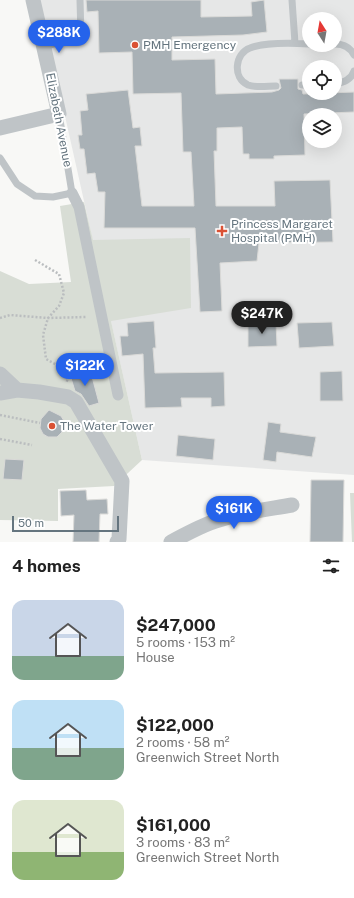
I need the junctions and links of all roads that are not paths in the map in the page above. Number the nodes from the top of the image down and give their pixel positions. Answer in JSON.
{"nodes":[{"id":1,"x":33,"y":0,"type":"edge"},
{"id":2,"x":80,"y":0,"type":"edge"},
{"id":3,"x":292,"y":0,"type":"edge"},
{"id":4,"x":295,"y":43,"type":"junction"},
{"id":5,"x":302,"y":44,"type":"edge"},
{"id":6,"x":342,"y":45,"type":"edge"},
{"id":7,"x":44,"y":47,"type":"junction"},
{"id":8,"x":354,"y":55,"type":"edge"},
{"id":9,"x":354,"y":71,"type":"edge"},
{"id":10,"x":342,"y":83,"type":"edge"},
{"id":11,"x":276,"y":86,"type":"dead end"},
{"id":12,"x":59,"y":114,"type":"junction"},
{"id":13,"x":0,"y":128,"type":"edge"},
{"id":14,"x":0,"y":158,"type":"edge"},
{"id":15,"x":72,"y":193,"type":"junction"},
{"id":16,"x":0,"y":374,"type":"edge"},
{"id":17,"x":17,"y":390,"type":"junction"},
{"id":18,"x":0,"y":393,"type":"edge"},
{"id":19,"x":118,"y":395,"type":"dead end"},
{"id":20,"x":292,"y":505,"type":"dead end"},
{"id":21,"x":117,"y":542,"type":"edge"},
{"id":22,"x":171,"y":542,"type":"edge"}],
"edges":[{"from":1,"to":7,"type":"street","name":"Elizabeth Avenue"},
{"from":2,"to":7,"type":"lane"},
{"from":3,"to":4,"type":"lane"},
{"from":4,"to":5,"type":"lane"},
{"from":4,"to":11,"type":"lane"},
{"from":6,"to":8,"type":"lane"},
{"from":7,"to":12,"type":"street","name":"Elizabeth Avenue"},
{"from":9,"to":10,"type":"lane"},
{"from":12,"to":13,"type":"street"},
{"from":12,"to":15,"type":"lane","name":"Elizabeth Avenue"},
{"from":14,"to":15,"type":"lane"},
{"from":15,"to":19,"type":"street"},
{"from":16,"to":17,"type":"street"},
{"from":17,"to":18,"type":"street"},
{"from":17,"to":21,"type":"street"},
{"from":20,"to":22,"type":"street"}]}
